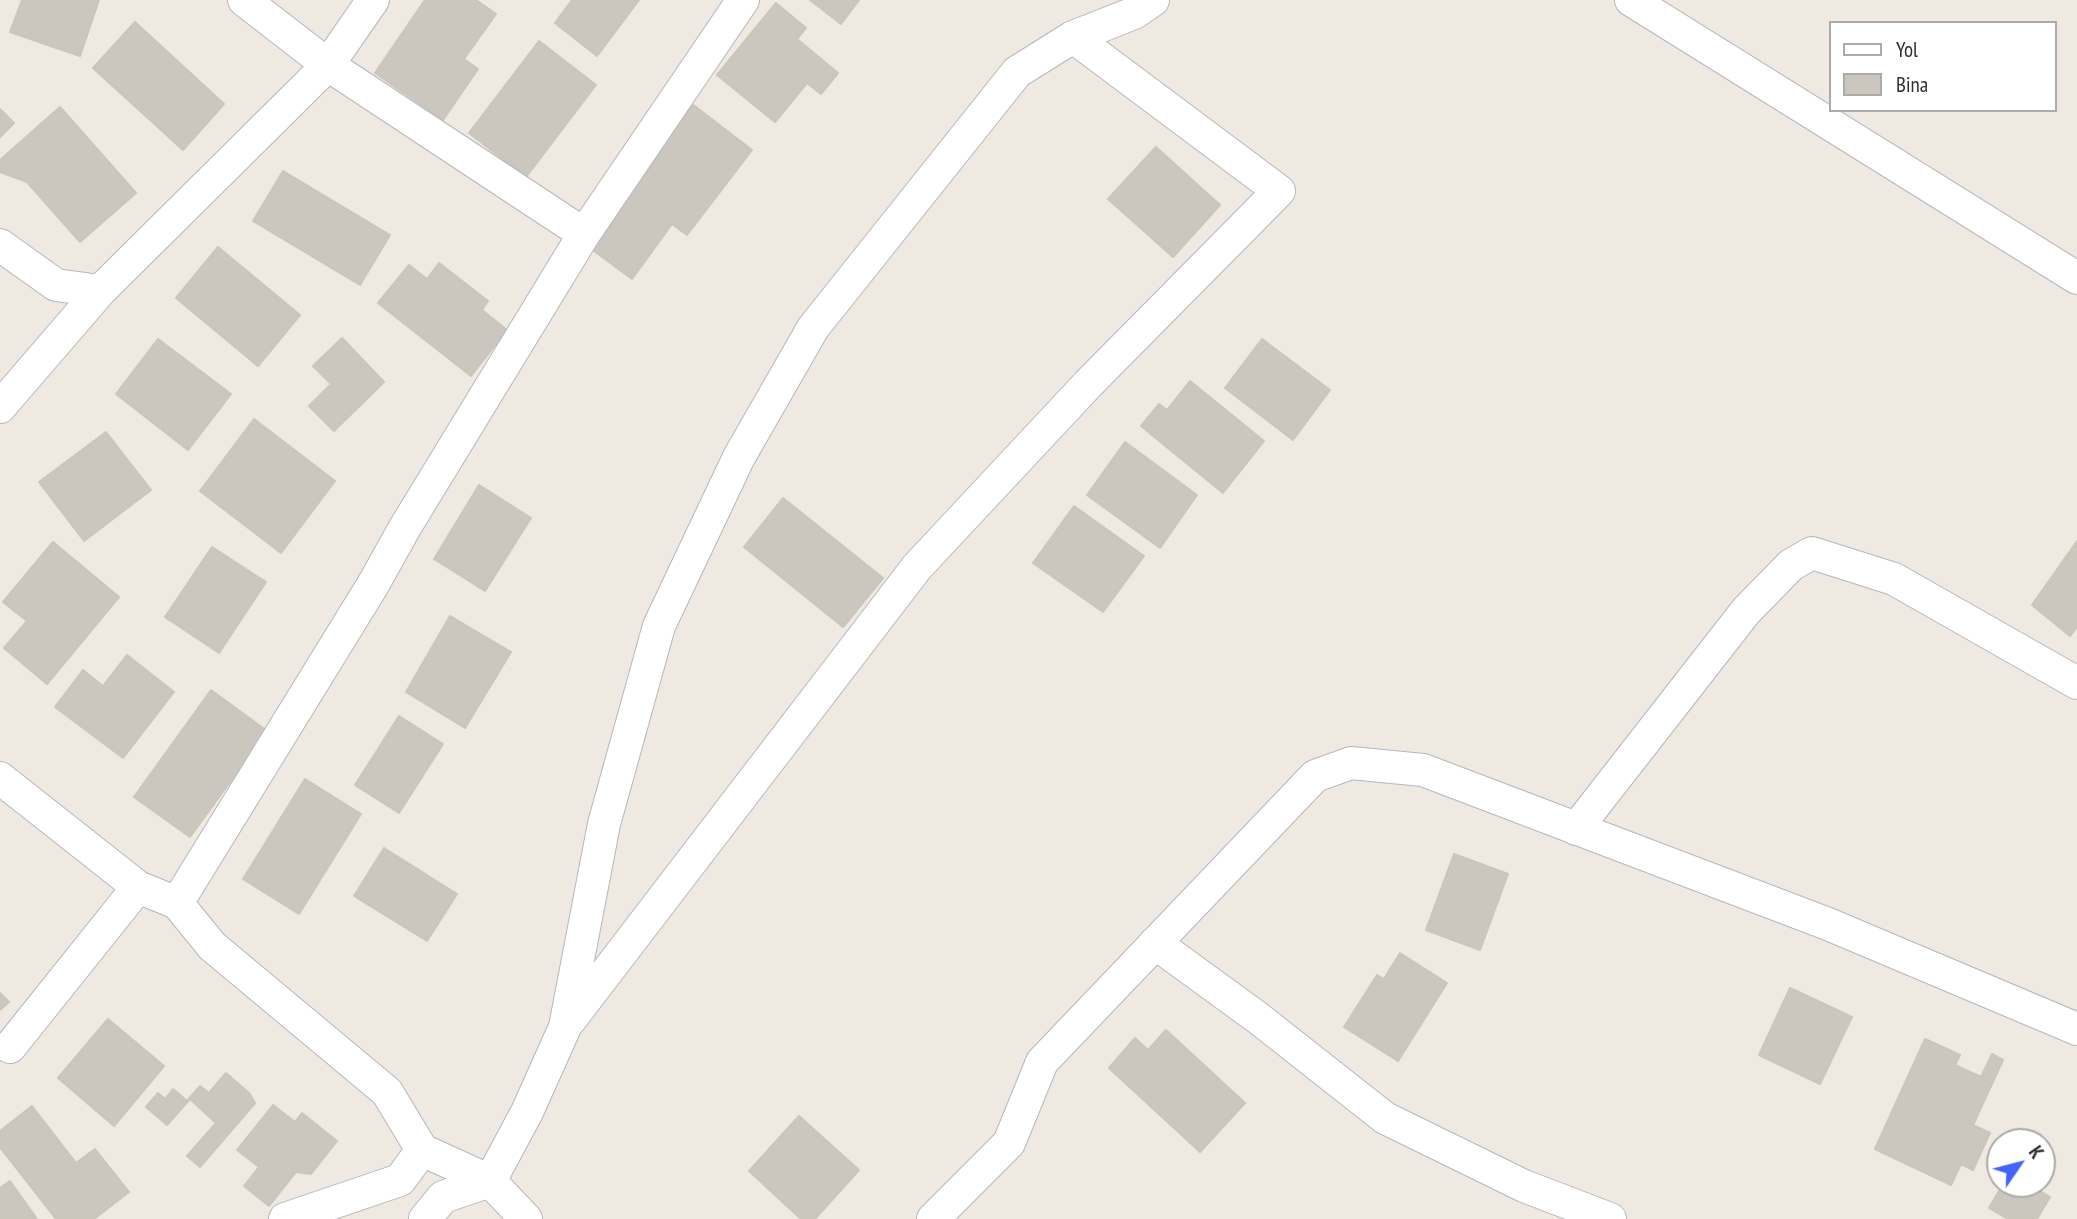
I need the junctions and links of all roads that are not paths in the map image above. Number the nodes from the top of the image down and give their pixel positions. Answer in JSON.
{"nodes":[{"id":1,"x":244,"y":0,"type":"edge"},
{"id":2,"x":373,"y":0,"type":"edge"},
{"id":3,"x":743,"y":0,"type":"edge"},
{"id":4,"x":1153,"y":0,"type":"edge"},
{"id":5,"x":1631,"y":0,"type":"edge"},
{"id":6,"x":1073,"y":37,"type":"junction"},
{"id":7,"x":328,"y":65,"type":"junction"},
{"id":8,"x":584,"y":234,"type":"junction"},
{"id":9,"x":0,"y":245,"type":"edge"},
{"id":10,"x":2077,"y":278,"type":"edge"},
{"id":11,"x":100,"y":291,"type":"junction"},
{"id":12,"x":0,"y":407,"type":"edge"},
{"id":13,"x":2077,"y":682,"type":"edge"},
{"id":14,"x":0,"y":778,"type":"edge"},
{"id":15,"x":1576,"y":829,"type":"junction"},
{"id":16,"x":138,"y":887,"type":"junction"},
{"id":17,"x":177,"y":903,"type":"junction"},
{"id":18,"x":1155,"y":943,"type":"junction"},
{"id":19,"x":565,"y":1027,"type":"junction"},
{"id":20,"x":2077,"y":1029,"type":"edge"},
{"id":21,"x":10,"y":1047,"type":"dead end"},
{"id":22,"x":422,"y":1150,"type":"junction"},
{"id":23,"x":490,"y":1181,"type":"junction"},
{"id":24,"x":285,"y":1219,"type":"edge"},
{"id":25,"x":425,"y":1219,"type":"edge"},
{"id":26,"x":526,"y":1219,"type":"edge"},
{"id":27,"x":933,"y":1219,"type":"edge"},
{"id":28,"x":1610,"y":1219,"type":"edge"}],
"edges":[{"from":1,"to":7,"type":"street"},
{"from":2,"to":7,"type":"street"},
{"from":3,"to":8,"type":"street"},
{"from":4,"to":6,"type":"street"},
{"from":5,"to":10,"type":"street"},
{"from":6,"to":19,"type":"street"},
{"from":6,"to":19,"type":"street"},
{"from":7,"to":8,"type":"street"},
{"from":7,"to":11,"type":"street"},
{"from":8,"to":17,"type":"street"},
{"from":9,"to":11,"type":"street"},
{"from":11,"to":12,"type":"street"},
{"from":13,"to":15,"type":"street"},
{"from":14,"to":16,"type":"street"},
{"from":15,"to":18,"type":"street"},
{"from":15,"to":20,"type":"street"},
{"from":16,"to":17,"type":"street"},
{"from":16,"to":21,"type":"street"},
{"from":17,"to":22,"type":"street"},
{"from":18,"to":27,"type":"street"},
{"from":18,"to":28,"type":"street"},
{"from":19,"to":23,"type":"street"},
{"from":22,"to":23,"type":"street"},
{"from":22,"to":24,"type":"street"},
{"from":23,"to":25,"type":"street"},
{"from":23,"to":26,"type":"street"}]}
